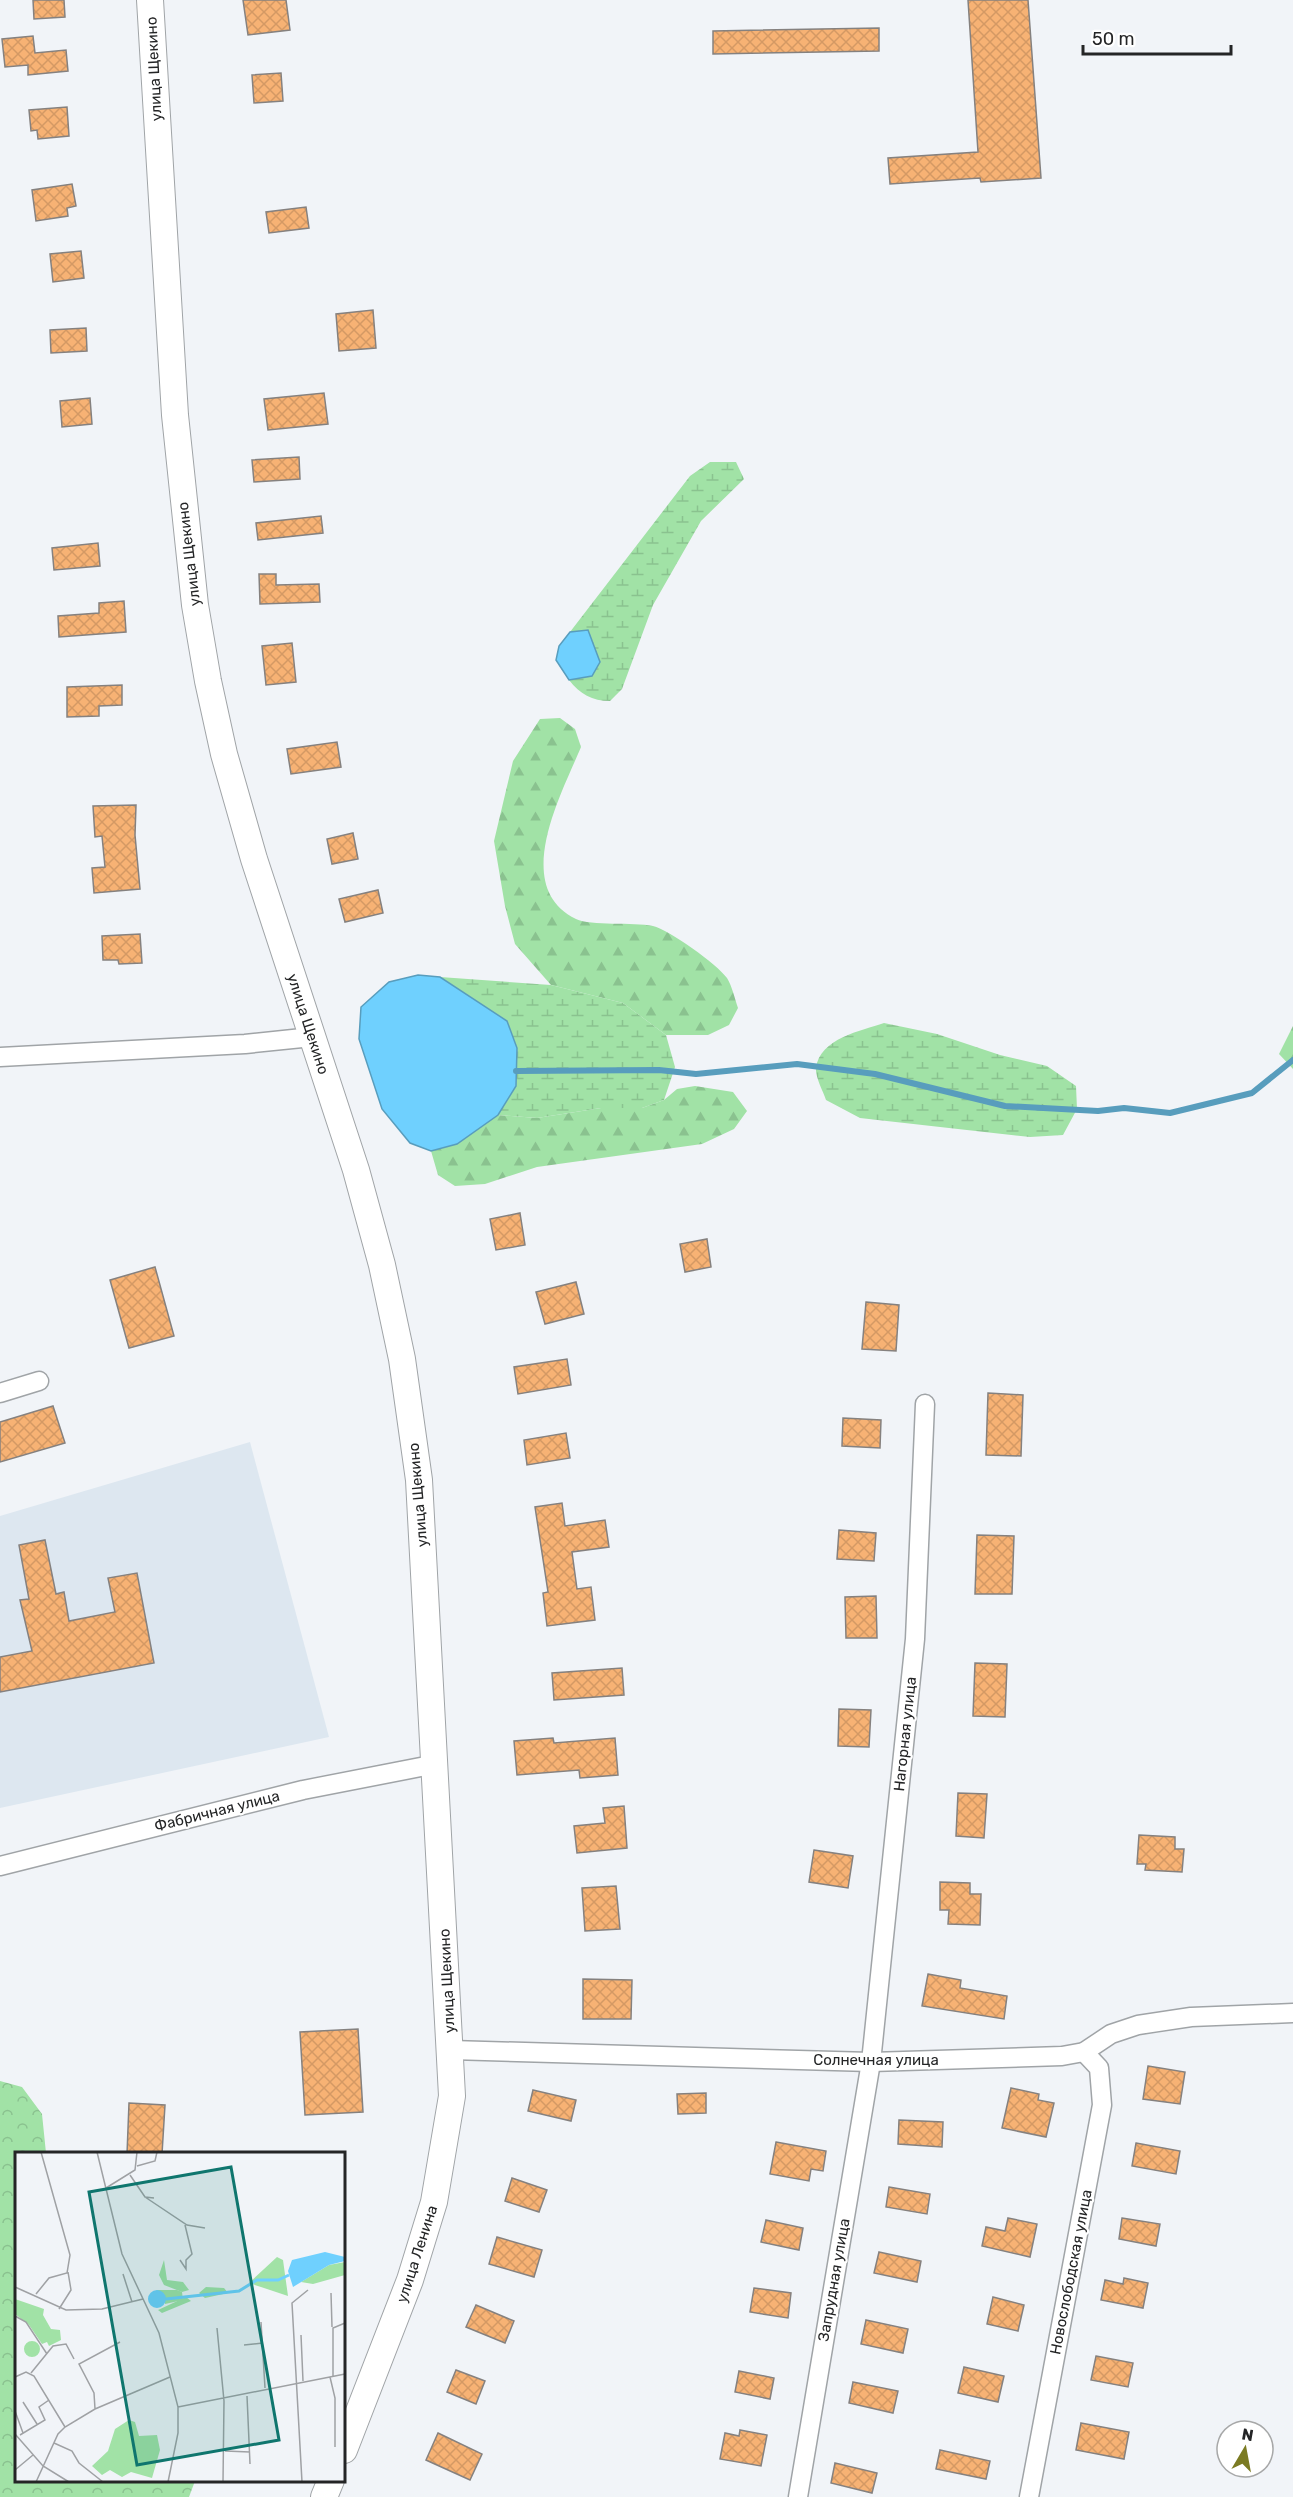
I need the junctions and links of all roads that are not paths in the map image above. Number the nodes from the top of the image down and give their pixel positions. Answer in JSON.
{"nodes":[{"id":1,"x":150,"y":0,"type":"edge"},
{"id":2,"x":312,"y":1037,"type":"junction"},
{"id":3,"x":0,"y":1057,"type":"edge"},
{"id":4,"x":39,"y":1381,"type":"dead end"},
{"id":5,"x":0,"y":1393,"type":"edge"},
{"id":6,"x":925,"y":1404,"type":"dead end"},
{"id":7,"x":436,"y":1764,"type":"junction"},
{"id":8,"x":0,"y":1866,"type":"edge"},
{"id":9,"x":1293,"y":2013,"type":"edge"},
{"id":10,"x":451,"y":2050,"type":"junction"},
{"id":11,"x":1084,"y":2052,"type":"junction"},
{"id":12,"x":871,"y":2062,"type":"junction"},
{"id":13,"x":345,"y":2447,"type":"edge"},
{"id":14,"x":331,"y":2482,"type":"edge"},
{"id":15,"x":324,"y":2497,"type":"edge"},
{"id":16,"x":798,"y":2497,"type":"edge"},
{"id":17,"x":1029,"y":2497,"type":"edge"}],
"edges":[{"from":1,"to":2,"type":"main road","name":"улица Щекино"},
{"from":2,"to":3,"type":"street"},
{"from":2,"to":7,"type":"main road","name":"улица Щекино"},
{"from":4,"to":5,"type":"street"},
{"from":6,"to":12,"type":"street","name":"Нагорная улица"},
{"from":7,"to":8,"type":"street","name":"Фабричная улица"},
{"from":7,"to":10,"type":"main road","name":"улица Щекино"},
{"from":9,"to":11,"type":"street","name":"Солнечная улица"},
{"from":10,"to":12,"type":"street","name":"Солнечная улица"},
{"from":10,"to":13,"type":"main road","name":"улица Ленина"},
{"from":11,"to":12,"type":"street","name":"Солнечная улица"},
{"from":11,"to":17,"type":"street","name":"Новослободская улица"},
{"from":12,"to":16,"type":"street","name":"Запрудная улица"},
{"from":14,"to":15,"type":"main road"}]}
